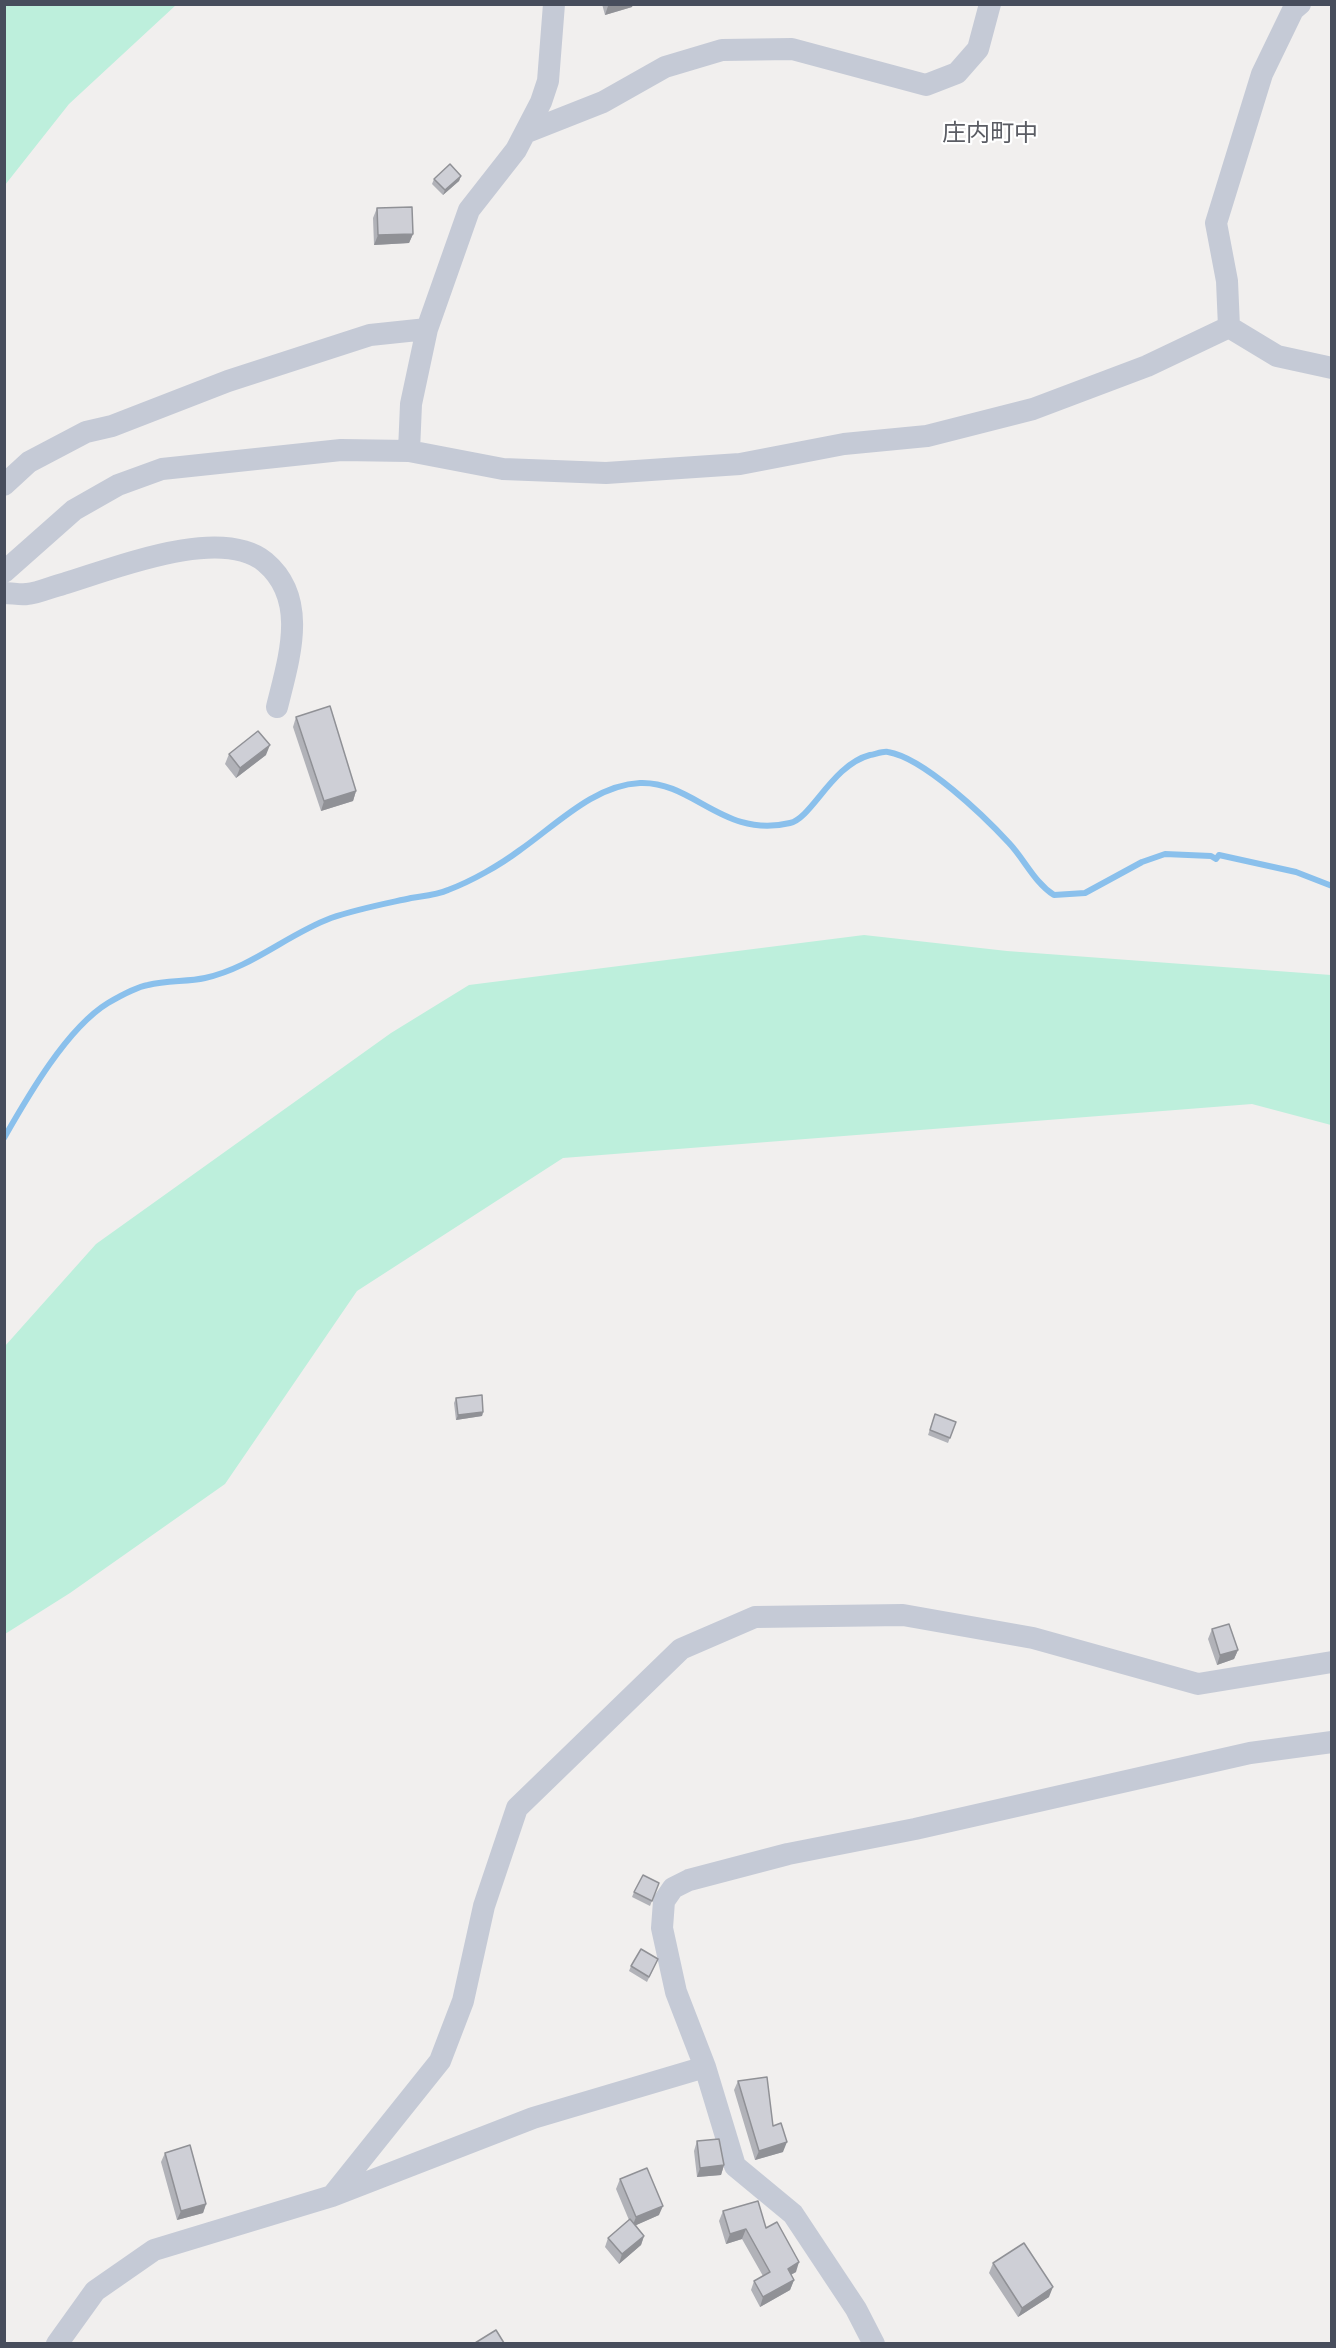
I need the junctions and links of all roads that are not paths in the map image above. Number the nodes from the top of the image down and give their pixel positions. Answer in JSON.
{"nodes":[{"id":1,"x":554,"y":4,"type":"edge"},
{"id":2,"x":990,"y":4,"type":"edge"},
{"id":3,"x":1299,"y":4,"type":"edge"},
{"id":4,"x":527,"y":132,"type":"junction"},
{"id":5,"x":1228,"y":327,"type":"junction"},
{"id":6,"x":427,"y":329,"type":"junction"},
{"id":7,"x":1332,"y":368,"type":"edge"},
{"id":8,"x":409,"y":451,"type":"junction"},
{"id":9,"x":4,"y":485,"type":"edge"},
{"id":10,"x":4,"y":572,"type":"edge"},
{"id":11,"x":4,"y":593,"type":"edge"},
{"id":12,"x":277,"y":707,"type":"dead end"},
{"id":13,"x":1332,"y":1662,"type":"edge"},
{"id":14,"x":1332,"y":1742,"type":"edge"},
{"id":15,"x":705,"y":2067,"type":"junction"},
{"id":16,"x":332,"y":2196,"type":"junction"},
{"id":17,"x":57,"y":2343,"type":"edge"},
{"id":18,"x":874,"y":2343,"type":"edge"}],
"edges":[{"from":1,"to":4,"type":"street"},
{"from":2,"to":4,"type":"street"},
{"from":3,"to":5,"type":"street"},
{"from":4,"to":6,"type":"street"},
{"from":5,"to":7,"type":"street"},
{"from":5,"to":8,"type":"street"},
{"from":6,"to":8,"type":"street"},
{"from":6,"to":9,"type":"street"},
{"from":8,"to":10,"type":"street"},
{"from":11,"to":12,"type":"street"},
{"from":13,"to":16,"type":"street"},
{"from":14,"to":15,"type":"street"},
{"from":15,"to":16,"type":"street"},
{"from":15,"to":18,"type":"street"},
{"from":16,"to":17,"type":"street"}]}
